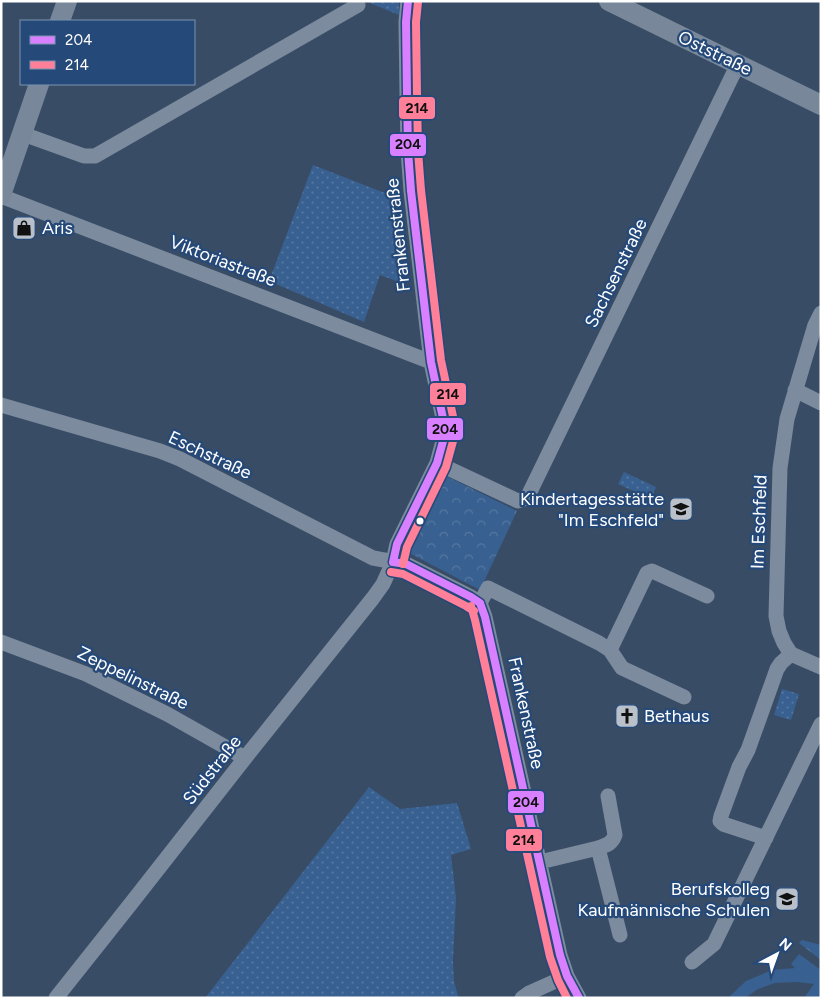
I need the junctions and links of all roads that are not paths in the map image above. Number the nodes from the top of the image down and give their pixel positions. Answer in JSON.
{"nodes":[{"id":1,"x":67,"y":1,"type":"edge"},
{"id":2,"x":408,"y":1,"type":"edge"},
{"id":3,"x":609,"y":1,"type":"edge"},
{"id":4,"x":358,"y":5,"type":"dead end"},
{"id":5,"x":60,"y":20,"type":"edge"},
{"id":6,"x":738,"y":64,"type":"junction"},
{"id":7,"x":40,"y":85,"type":"edge"},
{"id":8,"x":821,"y":105,"type":"edge"},
{"id":9,"x":23,"y":134,"type":"junction"},
{"id":10,"x":1,"y":196,"type":"edge"},
{"id":11,"x":821,"y":313,"type":"edge"},
{"id":12,"x":431,"y":362,"type":"junction"},
{"id":13,"x":795,"y":390,"type":"junction"},
{"id":14,"x":821,"y":403,"type":"edge"},
{"id":15,"x":1,"y":405,"type":"edge"},
{"id":16,"x":437,"y":463,"type":"junction"},
{"id":17,"x":393,"y":562,"type":"junction"},
{"id":18,"x":707,"y":596,"type":"dead end"},
{"id":19,"x":480,"y":603,"type":"junction"},
{"id":20,"x":1,"y":642,"type":"edge"},
{"id":21,"x":610,"y":650,"type":"junction"},
{"id":22,"x":791,"y":654,"type":"junction"},
{"id":23,"x":821,"y":667,"type":"edge"},
{"id":24,"x":684,"y":698,"type":"dead end"},
{"id":25,"x":821,"y":724,"type":"edge"},
{"id":26,"x":245,"y":758,"type":"junction"},
{"id":27,"x":608,"y":796,"type":"dead end"},
{"id":28,"x":766,"y":838,"type":"junction"},
{"id":29,"x":598,"y":848,"type":"junction"},
{"id":30,"x":540,"y":862,"type":"junction"},
{"id":31,"x":620,"y":935,"type":"dead end"},
{"id":32,"x":692,"y":962,"type":"dead end"},
{"id":33,"x":567,"y":976,"type":"junction"},
{"id":34,"x":56,"y":998,"type":"edge"},
{"id":35,"x":522,"y":998,"type":"edge"},
{"id":36,"x":579,"y":998,"type":"edge"}],
"edges":[{"from":1,"to":5,"type":"street"},
{"from":2,"to":12,"type":"street","name":"Frankenstraße"},
{"from":3,"to":6,"type":"street","name":"Oststraße"},
{"from":4,"to":9,"type":"street"},
{"from":6,"to":8,"type":"street","name":"Oststraße"},
{"from":6,"to":16,"type":"street","name":"Sachsenstraße"},
{"from":7,"to":9,"type":"street"},
{"from":9,"to":10,"type":"street"},
{"from":10,"to":12,"type":"street","name":"Viktoriastraße"},
{"from":11,"to":13,"type":"street","name":"Im Eschfeld"},
{"from":12,"to":16,"type":"street","name":"Frankenstraße"},
{"from":13,"to":14,"type":"street"},
{"from":13,"to":22,"type":"street","name":"Im Eschfeld"},
{"from":15,"to":17,"type":"street","name":"Eschstraße"},
{"from":16,"to":17,"type":"street","name":"Südstraße"},
{"from":17,"to":19,"type":"street","name":"Eschstraße"},
{"from":17,"to":26,"type":"street","name":"Südstraße"},
{"from":18,"to":21,"type":"street"},
{"from":19,"to":21,"type":"street"},
{"from":19,"to":30,"type":"street","name":"Frankenstraße"},
{"from":20,"to":26,"type":"street","name":"Zeppelinstraße"},
{"from":21,"to":24,"type":"street"},
{"from":22,"to":23,"type":"street"},
{"from":22,"to":28,"type":"street"},
{"from":25,"to":28,"type":"street"},
{"from":26,"to":34,"type":"street","name":"Südstraße"},
{"from":27,"to":29,"type":"street"},
{"from":28,"to":32,"type":"street"},
{"from":29,"to":30,"type":"street"},
{"from":29,"to":31,"type":"street"},
{"from":30,"to":33,"type":"street","name":"Frankenstraße"},
{"from":33,"to":35,"type":"street"},
{"from":33,"to":36,"type":"street","name":"Frankenstraße"}]}
